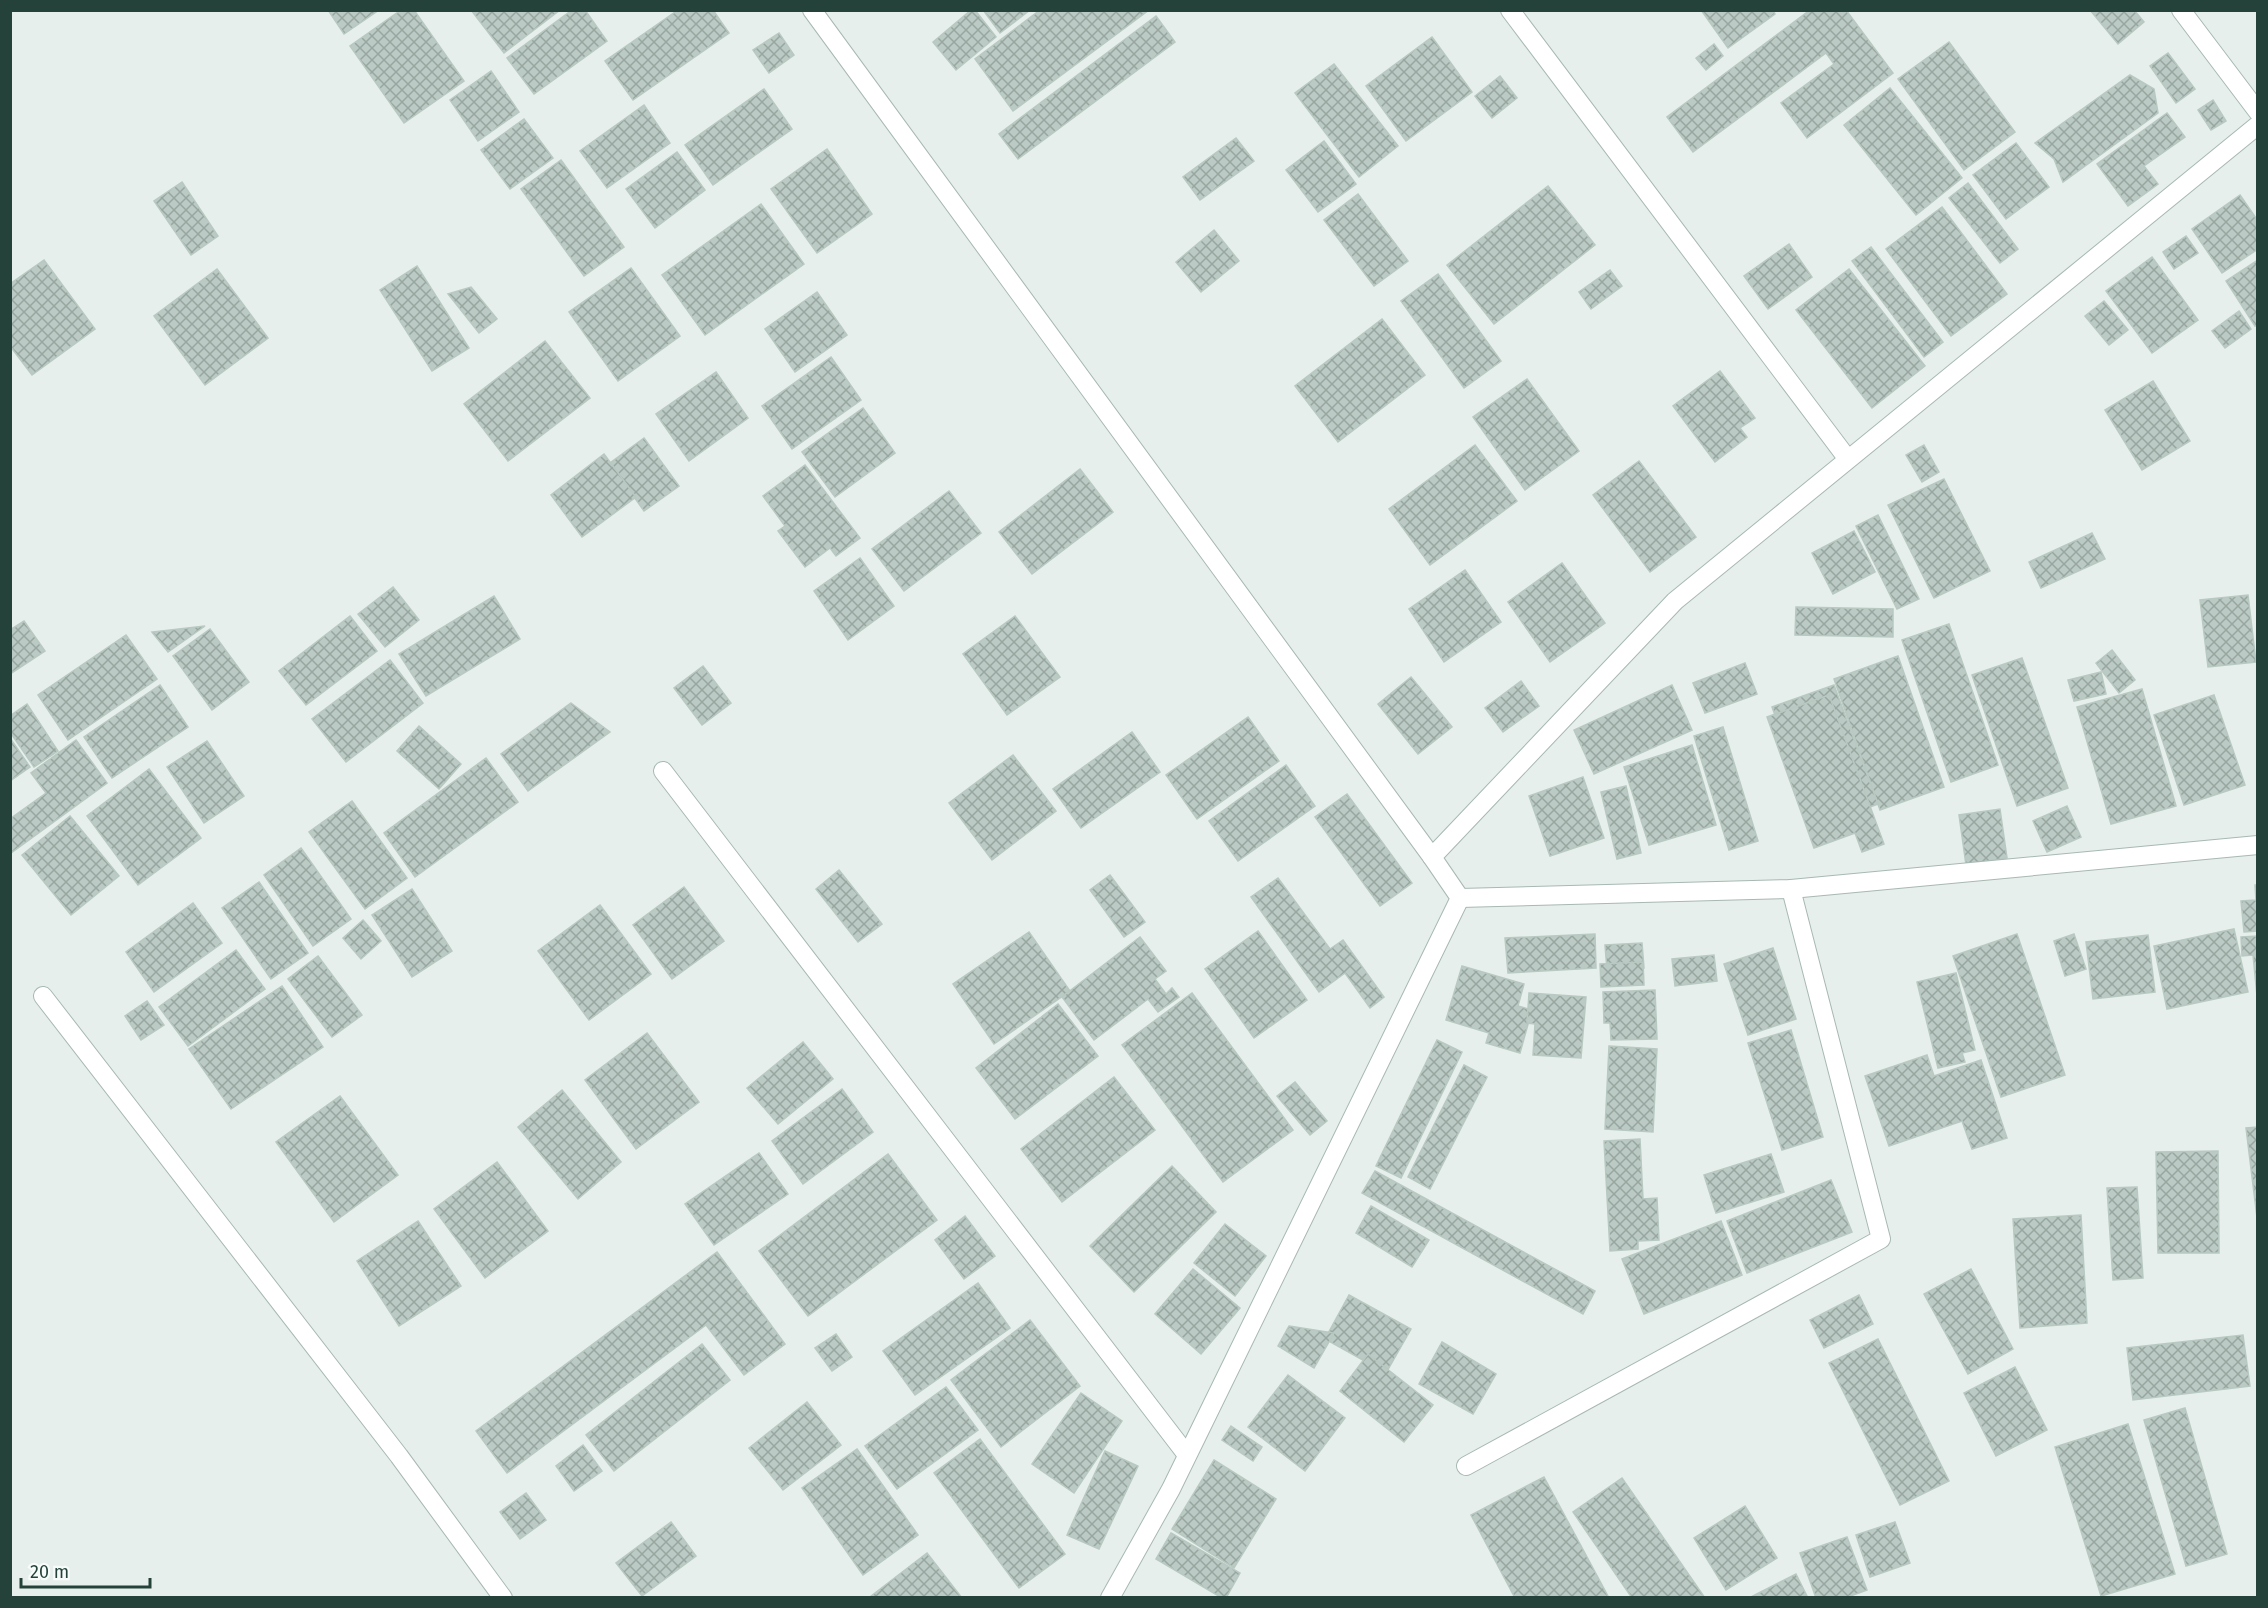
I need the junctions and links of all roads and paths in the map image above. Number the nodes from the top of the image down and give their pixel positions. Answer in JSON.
{"nodes":[{"id":1,"x":812,"y":10,"type":"edge"},
{"id":2,"x":1510,"y":10,"type":"edge"},
{"id":3,"x":2181,"y":10,"type":"edge"},
{"id":4,"x":2258,"y":112,"type":"edge"},
{"id":5,"x":2258,"y":125,"type":"edge"},
{"id":6,"x":1847,"y":458,"type":"junction"},
{"id":7,"x":663,"y":771,"type":"dead end"},
{"id":8,"x":2258,"y":845,"type":"edge"},
{"id":9,"x":1432,"y":857,"type":"junction"},
{"id":10,"x":1791,"y":889,"type":"junction"},
{"id":11,"x":1460,"y":898,"type":"junction"},
{"id":12,"x":43,"y":996,"type":"dead end"},
{"id":13,"x":1188,"y":1455,"type":"junction"},
{"id":14,"x":1466,"y":1466,"type":"dead end"},
{"id":15,"x":502,"y":1598,"type":"edge"},
{"id":16,"x":1110,"y":1598,"type":"edge"}],
"edges":[{"from":1,"to":9,"type":"street"},
{"from":2,"to":6,"type":"street"},
{"from":3,"to":4,"type":"street"},
{"from":5,"to":6,"type":"street"},
{"from":6,"to":9,"type":"street"},
{"from":7,"to":13,"type":"street"},
{"from":8,"to":10,"type":"street"},
{"from":9,"to":11,"type":"street"},
{"from":10,"to":11,"type":"street"},
{"from":10,"to":14,"type":"street"},
{"from":11,"to":13,"type":"street"},
{"from":12,"to":15,"type":"street"},
{"from":13,"to":16,"type":"street"}]}
